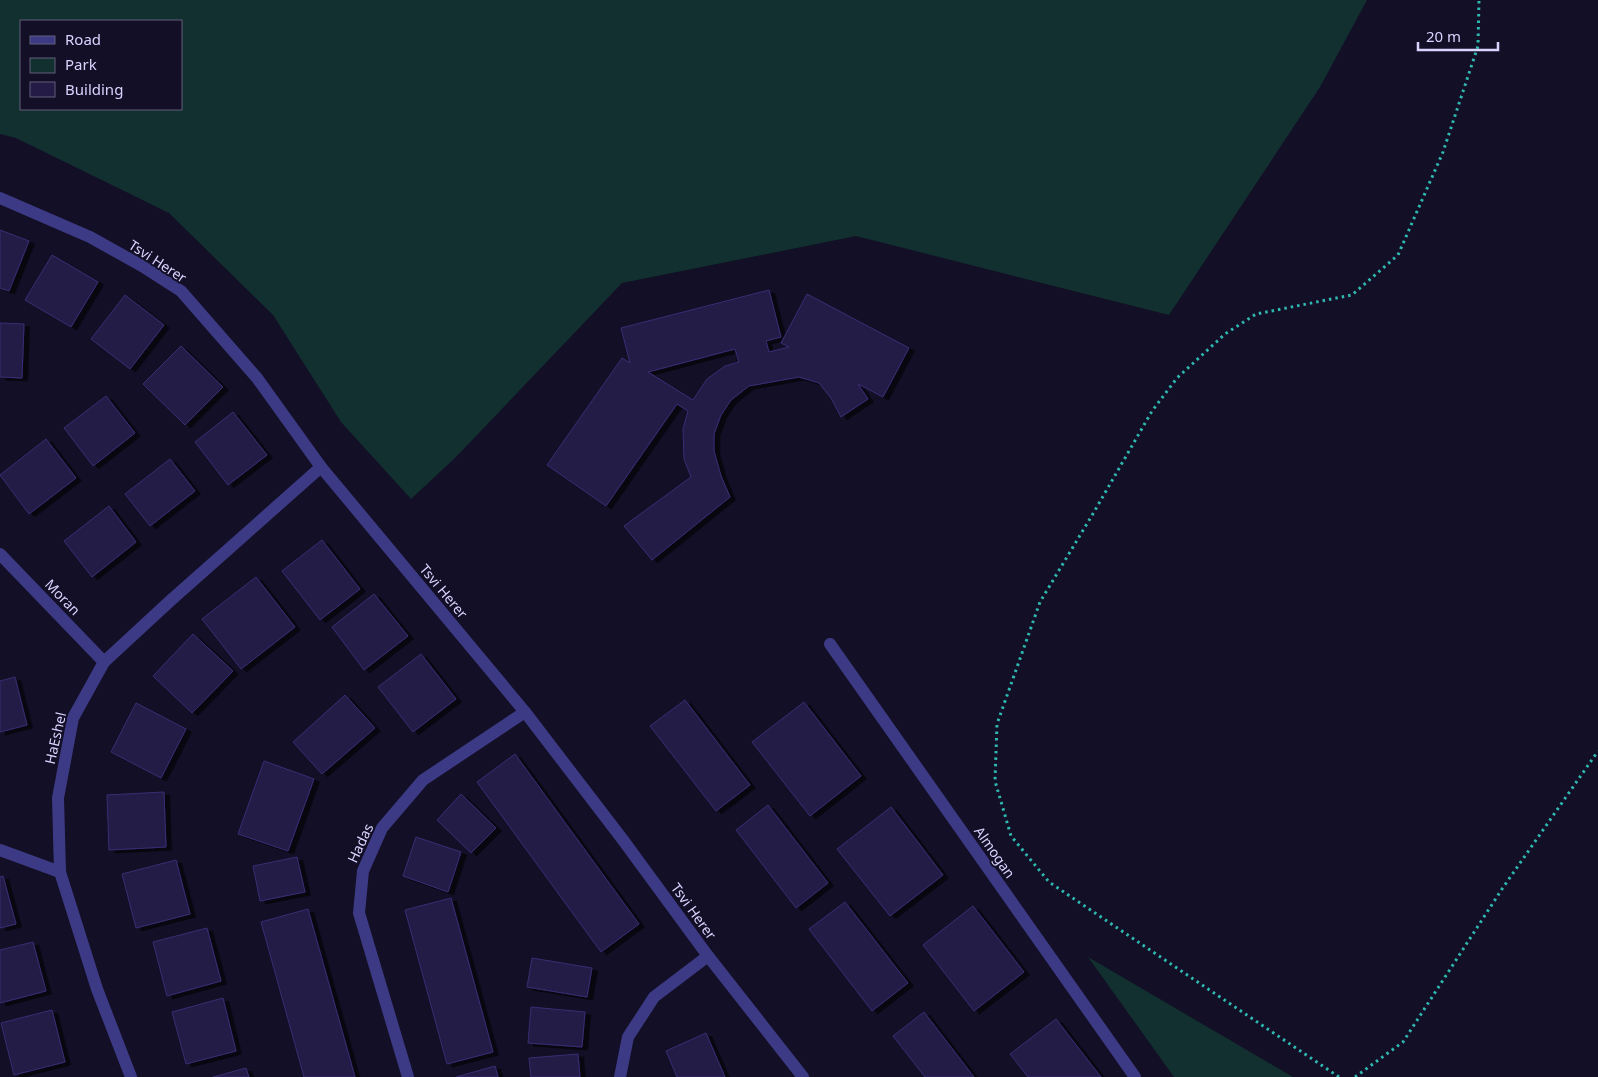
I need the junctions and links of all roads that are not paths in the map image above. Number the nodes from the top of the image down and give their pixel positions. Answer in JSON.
{"nodes":[{"id":1,"x":0,"y":198,"type":"edge"},
{"id":2,"x":321,"y":467,"type":"junction"},
{"id":3,"x":0,"y":554,"type":"edge"},
{"id":4,"x":830,"y":644,"type":"dead end"},
{"id":5,"x":104,"y":662,"type":"junction"},
{"id":6,"x":525,"y":712,"type":"junction"},
{"id":7,"x":0,"y":850,"type":"edge"},
{"id":8,"x":60,"y":872,"type":"junction"},
{"id":9,"x":708,"y":956,"type":"junction"},
{"id":10,"x":131,"y":1077,"type":"edge"},
{"id":11,"x":408,"y":1077,"type":"edge"},
{"id":12,"x":620,"y":1077,"type":"edge"},
{"id":13,"x":803,"y":1077,"type":"edge"},
{"id":14,"x":1135,"y":1077,"type":"edge"}],
"edges":[{"from":1,"to":2,"type":"street","name":"Tsvi Herer"},
{"from":2,"to":5,"type":"street","name":"HaEshel"},
{"from":2,"to":6,"type":"street","name":"Tsvi Herer"},
{"from":3,"to":5,"type":"street","name":"Moran"},
{"from":4,"to":14,"type":"street","name":"Almogan"},
{"from":5,"to":8,"type":"street","name":"HaEshel"},
{"from":6,"to":9,"type":"street","name":"Tsvi Herer"},
{"from":6,"to":11,"type":"street","name":"Hadas"},
{"from":7,"to":8,"type":"street"},
{"from":8,"to":10,"type":"street","name":"HaEshel"},
{"from":9,"to":12,"type":"street"},
{"from":9,"to":13,"type":"street","name":"Tsvi Herer"}]}
